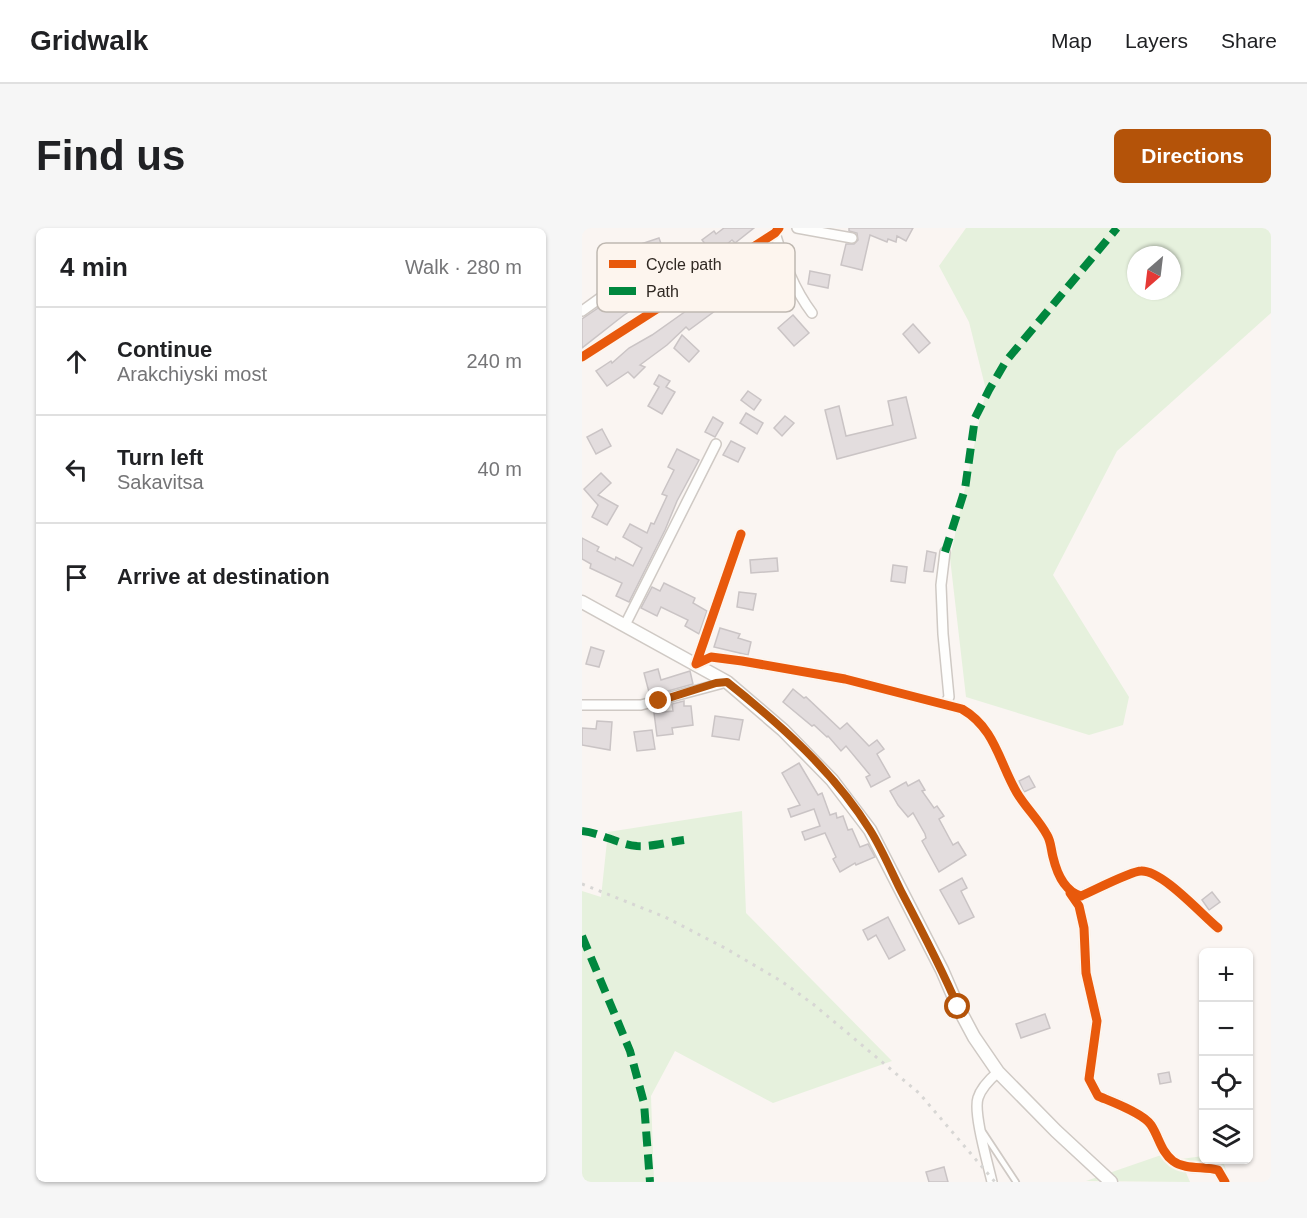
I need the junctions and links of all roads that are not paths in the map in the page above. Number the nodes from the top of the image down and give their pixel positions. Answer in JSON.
{"nodes":[{"id":1,"x":797,"y":228,"type":"edge"},
{"id":2,"x":777,"y":231,"type":"edge"},
{"id":3,"x":852,"y":238,"type":"dead end"},
{"id":4,"x":758,"y":243,"type":"edge"},
{"id":5,"x":795,"y":287,"type":"edge"},
{"id":6,"x":597,"y":300,"type":"edge"},
{"id":7,"x":582,"y":311,"type":"edge"},
{"id":8,"x":652,"y":312,"type":"edge"},
{"id":9,"x":812,"y":314,"type":"dead end"},
{"id":10,"x":582,"y":357,"type":"edge"},
{"id":11,"x":716,"y":444,"type":"dead end"},
{"id":12,"x":741,"y":534,"type":"dead end"},
{"id":13,"x":945,"y":552,"type":"dead end"},
{"id":14,"x":582,"y":602,"type":"edge"},
{"id":15,"x":625,"y":625,"type":"junction"},
{"id":16,"x":696,"y":664,"type":"junction"},
{"id":17,"x":727,"y":682,"type":"junction"},
{"id":18,"x":945,"y":704,"type":"junction"},
{"id":19,"x":582,"y":705,"type":"edge"},
{"id":20,"x":1070,"y":893,"type":"junction"},
{"id":21,"x":1218,"y":928,"type":"dead end"},
{"id":22,"x":998,"y":1072,"type":"junction"},
{"id":23,"x":980,"y":1127,"type":"junction"},
{"id":24,"x":992,"y":1182,"type":"edge"},
{"id":25,"x":1016,"y":1182,"type":"edge"},
{"id":26,"x":1111,"y":1182,"type":"edge"},
{"id":27,"x":1225,"y":1182,"type":"edge"}],
"edges":[{"from":1,"to":3,"type":"street"},
{"from":2,"to":4,"type":"street"},
{"from":5,"to":9,"type":"street"},
{"from":6,"to":7,"type":"street"},
{"from":8,"to":10,"type":"street"},
{"from":11,"to":15,"type":"street"},
{"from":12,"to":16,"type":"street"},
{"from":13,"to":18,"type":"street"},
{"from":14,"to":15,"type":"main road"},
{"from":15,"to":16,"type":"main road"},
{"from":16,"to":17,"type":"main road"},
{"from":16,"to":18,"type":"street"},
{"from":17,"to":19,"type":"street"},
{"from":17,"to":22,"type":"main road"},
{"from":18,"to":20,"type":"street"},
{"from":20,"to":21,"type":"street"},
{"from":20,"to":27,"type":"street"},
{"from":22,"to":23,"type":"street"},
{"from":22,"to":26,"type":"main road"},
{"from":23,"to":24,"type":"street"},
{"from":23,"to":25,"type":"lane"}]}
